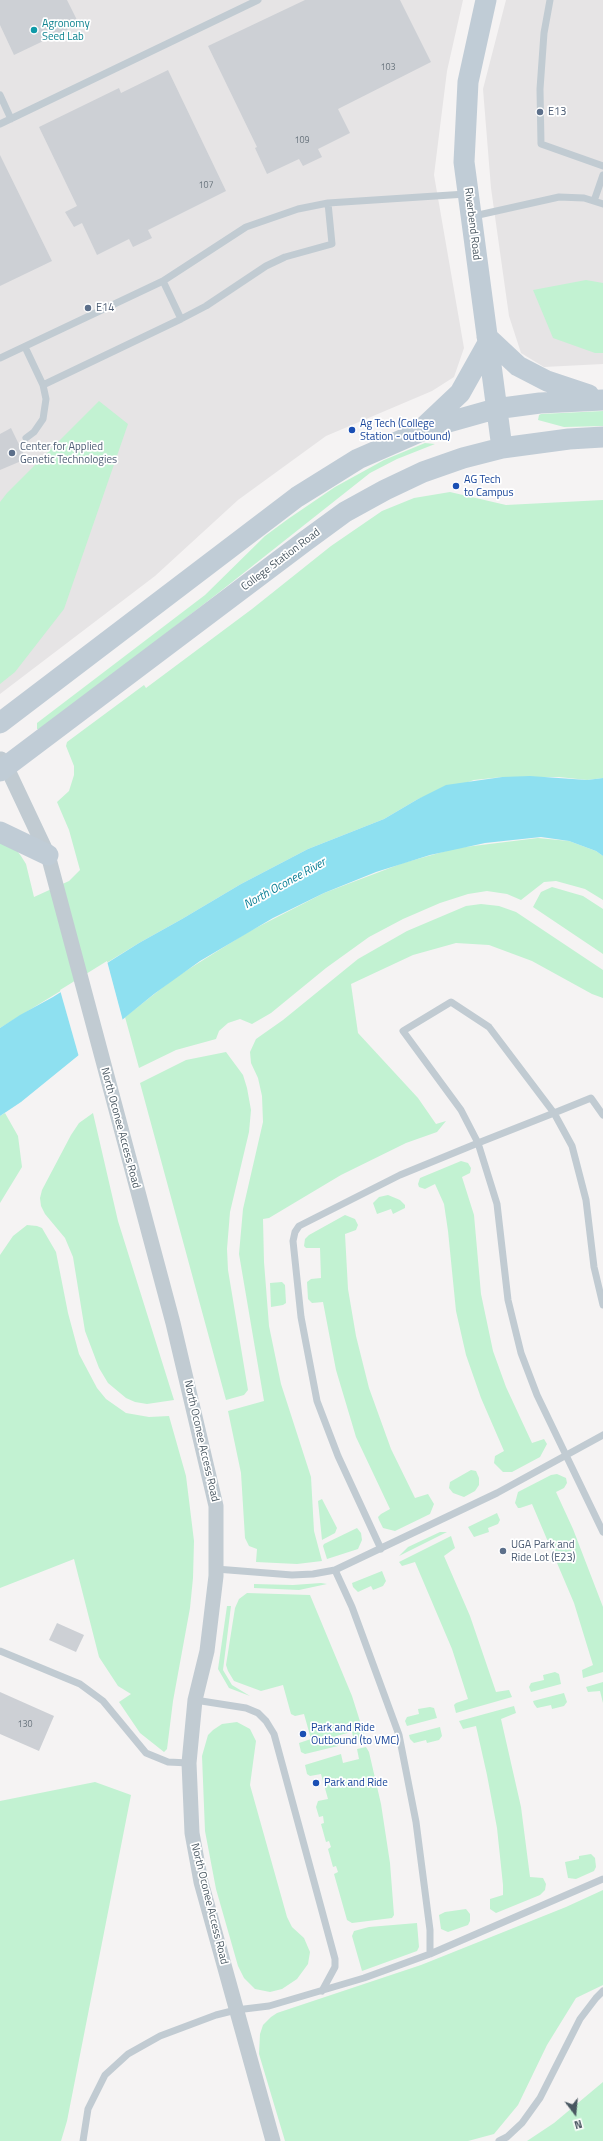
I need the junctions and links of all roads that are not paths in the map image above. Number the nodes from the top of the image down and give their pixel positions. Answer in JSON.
{"nodes":[{"id":1,"x":258,"y":0,"type":"edge"},
{"id":2,"x":486,"y":0,"type":"edge"},
{"id":3,"x":550,"y":0,"type":"edge"},
{"id":4,"x":0,"y":95,"type":"edge"},
{"id":5,"x":11,"y":118,"type":"junction"},
{"id":6,"x":0,"y":124,"type":"edge"},
{"id":7,"x":603,"y":166,"type":"edge"},
{"id":8,"x":603,"y":175,"type":"edge"},
{"id":9,"x":468,"y":194,"type":"junction"},
{"id":10,"x":594,"y":202,"type":"junction"},
{"id":11,"x":328,"y":203,"type":"junction"},
{"id":12,"x":603,"y":204,"type":"edge"},
{"id":13,"x":472,"y":217,"type":"junction"},
{"id":14,"x":163,"y":281,"type":"junction"},
{"id":15,"x":181,"y":319,"type":"junction"},
{"id":16,"x":487,"y":340,"type":"junction"},
{"id":17,"x":25,"y":347,"type":"junction"},
{"id":18,"x":0,"y":358,"type":"edge"},
{"id":19,"x":43,"y":385,"type":"junction"},
{"id":20,"x":603,"y":400,"type":"edge"},
{"id":21,"x":495,"y":409,"type":"junction"},
{"id":22,"x":420,"y":432,"type":"junction"},
{"id":23,"x":603,"y":437,"type":"edge"},
{"id":24,"x":26,"y":438,"type":"dead end"},
{"id":25,"x":502,"y":448,"type":"junction"},
{"id":26,"x":0,"y":723,"type":"edge"},
{"id":27,"x":2,"y":765,"type":"edge"},
{"id":28,"x":0,"y":832,"type":"edge"},
{"id":29,"x":48,"y":855,"type":"junction"},
{"id":30,"x":554,"y":1113,"type":"junction"},
{"id":31,"x":603,"y":1115,"type":"edge"},
{"id":32,"x":478,"y":1143,"type":"junction"},
{"id":33,"x":603,"y":1305,"type":"edge"},
{"id":34,"x":603,"y":1436,"type":"edge"},
{"id":35,"x":566,"y":1455,"type":"junction"},
{"id":36,"x":603,"y":1532,"type":"edge"},
{"id":37,"x":381,"y":1549,"type":"junction"},
{"id":38,"x":216,"y":1570,"type":"junction"},
{"id":39,"x":334,"y":1570,"type":"junction"},
{"id":40,"x":0,"y":1652,"type":"edge"},
{"id":41,"x":195,"y":1700,"type":"junction"},
{"id":42,"x":189,"y":1763,"type":"junction"},
{"id":43,"x":603,"y":1879,"type":"edge"},
{"id":44,"x":430,"y":1954,"type":"junction"},
{"id":45,"x":322,"y":1991,"type":"junction"},
{"id":46,"x":603,"y":1991,"type":"edge"},
{"id":47,"x":236,"y":2010,"type":"junction"},
{"id":48,"x":83,"y":2141,"type":"edge"},
{"id":49,"x":273,"y":2141,"type":"edge"},
{"id":50,"x":499,"y":2141,"type":"edge"}],
"edges":[{"from":1,"to":5,"type":"lane"},
{"from":2,"to":9,"type":"main road","name":"Riverbend Road"},
{"from":3,"to":7,"type":"lane"},
{"from":4,"to":5,"type":"lane"},
{"from":5,"to":6,"type":"lane"},
{"from":8,"to":10,"type":"lane"},
{"from":9,"to":11,"type":"lane"},
{"from":9,"to":13,"type":"main road","name":"Riverbend Road"},
{"from":10,"to":12,"type":"lane"},
{"from":10,"to":13,"type":"lane"},
{"from":11,"to":14,"type":"lane"},
{"from":11,"to":15,"type":"lane"},
{"from":13,"to":16,"type":"main road","name":"Riverbend Road"},
{"from":14,"to":15,"type":"lane"},
{"from":14,"to":17,"type":"lane"},
{"from":15,"to":19,"type":"lane"},
{"from":16,"to":20,"type":"main road"},
{"from":16,"to":21,"type":"main road","name":"Riverbend Road"},
{"from":16,"to":22,"type":"main road"},
{"from":17,"to":18,"type":"lane"},
{"from":17,"to":19,"type":"lane"},
{"from":19,"to":24,"type":"lane"},
{"from":20,"to":21,"type":"main road"},
{"from":21,"to":22,"type":"main road"},
{"from":21,"to":25,"type":"main road","name":"Riverbend Road"},
{"from":22,"to":26,"type":"main road"},
{"from":23,"to":25,"type":"main road","name":"College Station Road"},
{"from":25,"to":27,"type":"main road","name":"College Station Road"},
{"from":27,"to":29,"type":"street","name":"North Oconee Access Road"},
{"from":28,"to":29,"type":"main road"},
{"from":29,"to":38,"type":"street","name":"North Oconee Access Road"},
{"from":30,"to":31,"type":"lane"},
{"from":30,"to":32,"type":"lane"},
{"from":30,"to":32,"type":"lane"},
{"from":30,"to":33,"type":"lane"},
{"from":32,"to":35,"type":"lane"},
{"from":32,"to":37,"type":"lane"},
{"from":34,"to":35,"type":"lane"},
{"from":35,"to":36,"type":"lane"},
{"from":35,"to":37,"type":"lane"},
{"from":37,"to":39,"type":"lane"},
{"from":38,"to":39,"type":"lane"},
{"from":38,"to":41,"type":"street","name":"North Oconee Access Road"},
{"from":39,"to":44,"type":"lane"},
{"from":40,"to":42,"type":"lane"},
{"from":41,"to":42,"type":"street","name":"North Oconee Access Road"},
{"from":41,"to":45,"type":"lane"},
{"from":42,"to":47,"type":"street","name":"North Oconee Access Road"},
{"from":43,"to":44,"type":"lane"},
{"from":44,"to":45,"type":"lane"},
{"from":45,"to":47,"type":"lane"},
{"from":46,"to":50,"type":"lane"},
{"from":47,"to":48,"type":"lane"},
{"from":47,"to":49,"type":"street","name":"North Oconee Access Road"}]}
